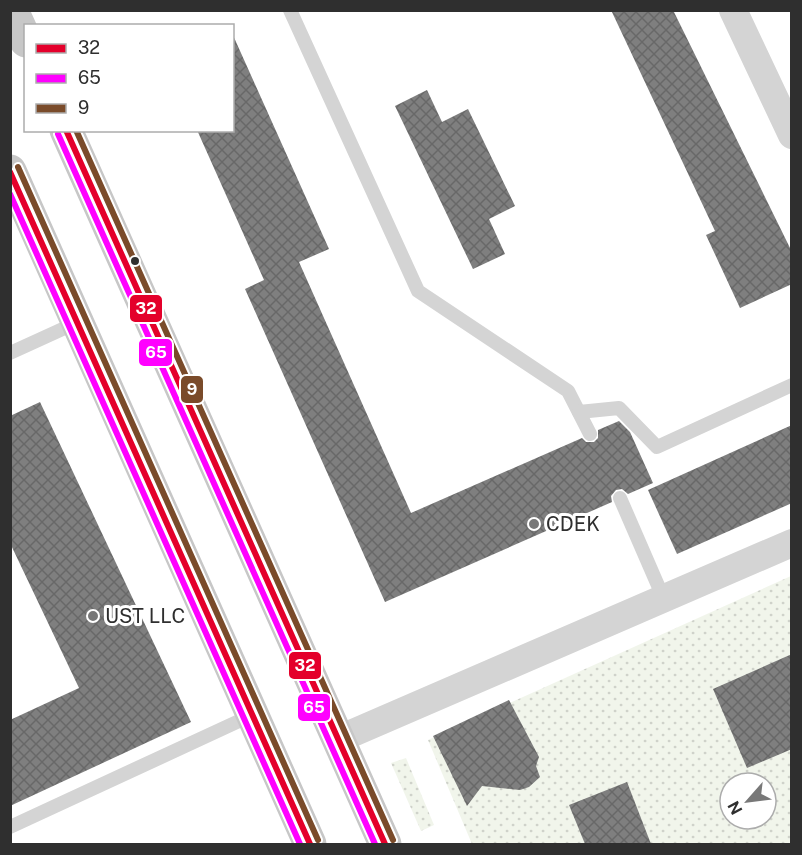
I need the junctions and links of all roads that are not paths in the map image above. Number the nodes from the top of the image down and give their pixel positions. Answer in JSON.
{"nodes":[{"id":1,"x":12,"y":10,"type":"edge"},
{"id":2,"x":290,"y":10,"type":"edge"},
{"id":3,"x":733,"y":10,"type":"edge"},
{"id":4,"x":24,"y":37,"type":"edge"},
{"id":5,"x":67,"y":132,"type":"edge"},
{"id":6,"x":792,"y":135,"type":"edge"},
{"id":7,"x":10,"y":171,"type":"edge"},
{"id":8,"x":78,"y":322,"type":"junction"},
{"id":9,"x":10,"y":353,"type":"edge"},
{"id":10,"x":792,"y":385,"type":"edge"},
{"id":11,"x":579,"y":412,"type":"junction"},
{"id":12,"x":590,"y":434,"type":"dead end"},
{"id":13,"x":620,"y":498,"type":"dead end"},
{"id":14,"x":792,"y":543,"type":"edge"},
{"id":15,"x":663,"y":597,"type":"junction"},
{"id":16,"x":252,"y":715,"type":"junction"},
{"id":17,"x":339,"y":739,"type":"junction"},
{"id":18,"x":10,"y":827,"type":"edge"},
{"id":19,"x":310,"y":844,"type":"edge"},
{"id":20,"x":385,"y":844,"type":"edge"}],
"edges":[{"from":1,"to":4,"type":"main road"},
{"from":2,"to":11,"type":"lane"},
{"from":3,"to":6,"type":"street"},
{"from":5,"to":17,"type":"main road"},
{"from":7,"to":8,"type":"main road"},
{"from":8,"to":9,"type":"lane"},
{"from":8,"to":16,"type":"main road"},
{"from":10,"to":11,"type":"lane"},
{"from":11,"to":12,"type":"lane"},
{"from":13,"to":15,"type":"lane"},
{"from":14,"to":15,"type":"street"},
{"from":15,"to":17,"type":"street"},
{"from":16,"to":18,"type":"lane"},
{"from":16,"to":19,"type":"main road"},
{"from":17,"to":20,"type":"main road"}]}
